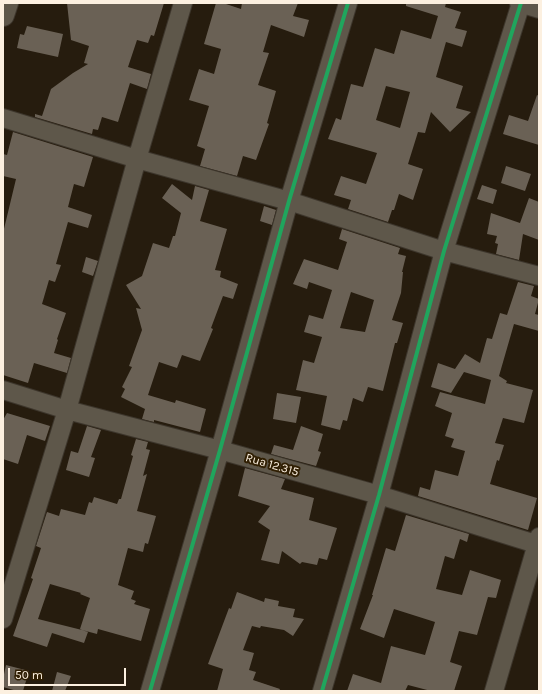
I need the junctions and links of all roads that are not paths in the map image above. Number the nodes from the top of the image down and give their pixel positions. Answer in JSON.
{"nodes":[{"id":1,"x":7,"y":3,"type":"edge"},
{"id":2,"x":183,"y":3,"type":"edge"},
{"id":3,"x":348,"y":3,"type":"edge"},
{"id":4,"x":520,"y":3,"type":"edge"},
{"id":5,"x":539,"y":9,"type":"edge"},
{"id":6,"x":3,"y":15,"type":"edge"},
{"id":7,"x":3,"y":118,"type":"edge"},
{"id":8,"x":137,"y":159,"type":"junction"},
{"id":9,"x":289,"y":201,"type":"junction"},
{"id":10,"x":444,"y":251,"type":"junction"},
{"id":11,"x":539,"y":276,"type":"edge"},
{"id":12,"x":3,"y":390,"type":"edge"},
{"id":13,"x":67,"y":410,"type":"junction"},
{"id":14,"x":220,"y":450,"type":"junction"},
{"id":15,"x":379,"y":496,"type":"junction"},
{"id":16,"x":538,"y":542,"type":"edge"},
{"id":17,"x":3,"y":619,"type":"edge"},
{"id":18,"x":150,"y":691,"type":"edge"},
{"id":19,"x":322,"y":691,"type":"edge"},
{"id":20,"x":494,"y":691,"type":"edge"}],
"edges":[{"from":1,"to":6,"type":"street"},
{"from":2,"to":8,"type":"street"},
{"from":3,"to":9,"type":"street"},
{"from":4,"to":5,"type":"street"},
{"from":4,"to":10,"type":"street"},
{"from":7,"to":8,"type":"street"},
{"from":8,"to":9,"type":"street"},
{"from":8,"to":13,"type":"street"},
{"from":9,"to":10,"type":"street"},
{"from":9,"to":14,"type":"street"},
{"from":10,"to":11,"type":"street"},
{"from":10,"to":15,"type":"street"},
{"from":12,"to":13,"type":"street","name":"Rua 12.315"},
{"from":13,"to":14,"type":"street","name":"Rua 12.315"},
{"from":13,"to":17,"type":"street"},
{"from":14,"to":15,"type":"street","name":"Rua 12.315"},
{"from":14,"to":18,"type":"street"},
{"from":15,"to":16,"type":"street","name":"Rua 12.315"},
{"from":15,"to":19,"type":"street"},
{"from":16,"to":20,"type":"street"}]}
